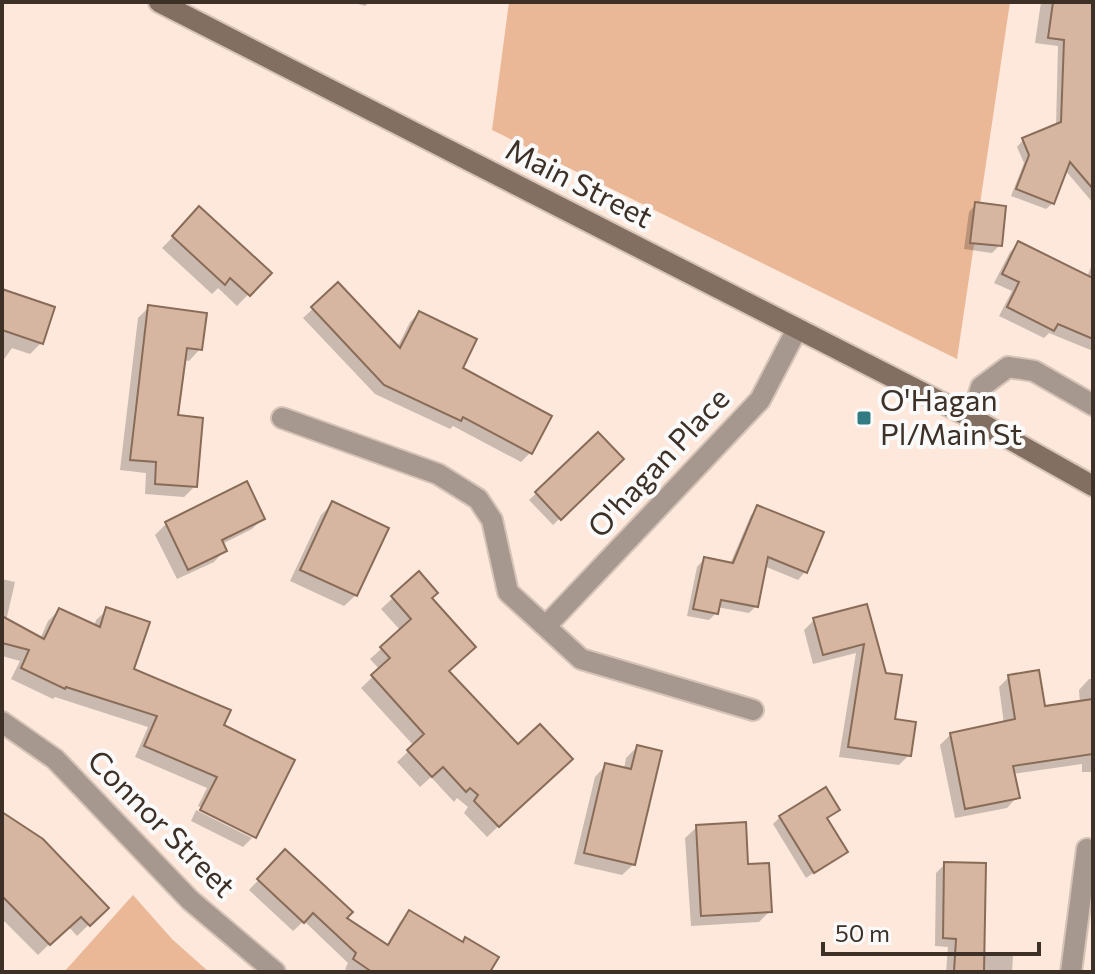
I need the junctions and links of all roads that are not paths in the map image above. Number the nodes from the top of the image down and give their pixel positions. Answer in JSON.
{"nodes":[{"id":1,"x":159,"y":2,"type":"edge"},
{"id":2,"x":797,"y":329,"type":"junction"},
{"id":3,"x":1093,"y":405,"type":"edge"},
{"id":4,"x":282,"y":418,"type":"dead end"},
{"id":5,"x":972,"y":418,"type":"junction"},
{"id":6,"x":1093,"y":486,"type":"edge"},
{"id":7,"x":546,"y":626,"type":"junction"},
{"id":8,"x":753,"y":710,"type":"dead end"},
{"id":9,"x":2,"y":722,"type":"edge"},
{"id":10,"x":1087,"y":849,"type":"dead end"},
{"id":11,"x":275,"y":972,"type":"edge"},
{"id":12,"x":1071,"y":972,"type":"edge"}],
"edges":[{"from":1,"to":2,"type":"main road","name":"Main Street"},
{"from":2,"to":5,"type":"main road","name":"Main Street"},
{"from":2,"to":7,"type":"street","name":"O'hagan Place"},
{"from":3,"to":5,"type":"street"},
{"from":4,"to":7,"type":"street"},
{"from":5,"to":6,"type":"main road","name":"Main Street"},
{"from":7,"to":8,"type":"street"},
{"from":9,"to":11,"type":"street","name":"Connor Street"},
{"from":10,"to":12,"type":"street"}]}
